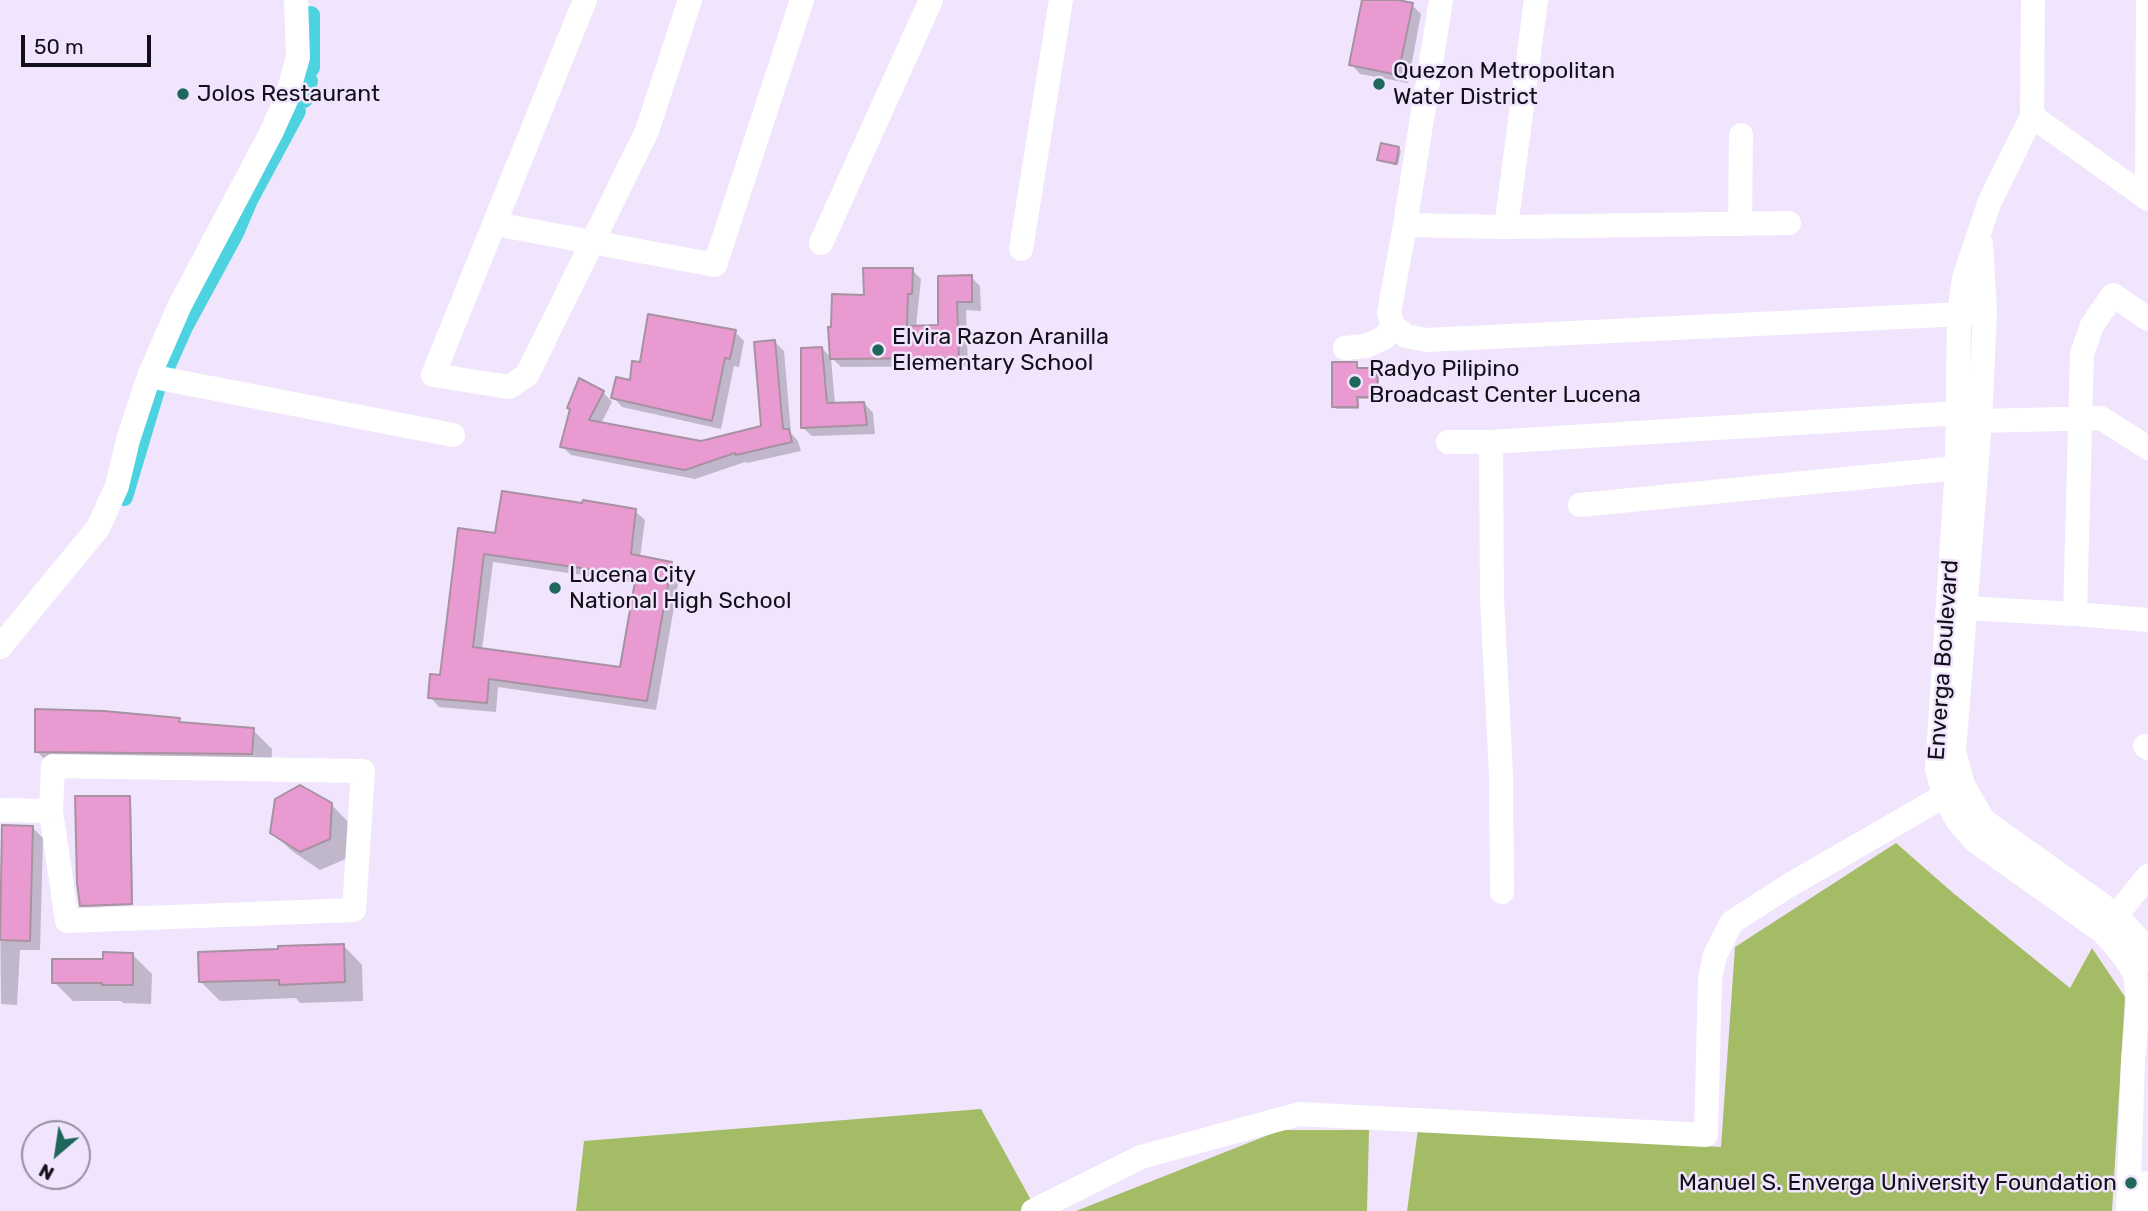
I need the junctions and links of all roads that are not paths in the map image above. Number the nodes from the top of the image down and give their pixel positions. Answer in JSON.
{"nodes":[{"id":1,"x":296,"y":0,"type":"edge"},
{"id":2,"x":585,"y":0,"type":"edge"},
{"id":3,"x":691,"y":0,"type":"edge"},
{"id":4,"x":802,"y":0,"type":"edge"},
{"id":5,"x":932,"y":0,"type":"edge"},
{"id":6,"x":1061,"y":0,"type":"edge"},
{"id":7,"x":1441,"y":0,"type":"edge"},
{"id":8,"x":1536,"y":0,"type":"edge"},
{"id":9,"x":2033,"y":0,"type":"edge"},
{"id":10,"x":2148,"y":0,"type":"edge"},
{"id":11,"x":2032,"y":116,"type":"junction"},
{"id":12,"x":1741,"y":135,"type":"dead end"},
{"id":13,"x":2147,"y":199,"type":"edge"},
{"id":14,"x":1789,"y":223,"type":"dead end"},
{"id":15,"x":495,"y":224,"type":"junction"},
{"id":16,"x":1740,"y":224,"type":"junction"},
{"id":17,"x":1405,"y":225,"type":"junction"},
{"id":18,"x":1506,"y":227,"type":"junction"},
{"id":19,"x":1981,"y":233,"type":"junction"},
{"id":20,"x":591,"y":242,"type":"junction"},
{"id":21,"x":821,"y":243,"type":"dead end"},
{"id":22,"x":1021,"y":249,"type":"dead end"},
{"id":23,"x":1985,"y":313,"type":"junction"},
{"id":24,"x":1959,"y":314,"type":"junction"},
{"id":25,"x":2148,"y":319,"type":"edge"},
{"id":26,"x":1393,"y":327,"type":"junction"},
{"id":27,"x":1345,"y":348,"type":"dead end"},
{"id":28,"x":149,"y":376,"type":"junction"},
{"id":29,"x":1970,"y":417,"type":"junction"},
{"id":30,"x":2081,"y":419,"type":"junction"},
{"id":31,"x":453,"y":435,"type":"dead end"},
{"id":32,"x":1448,"y":442,"type":"dead end"},
{"id":33,"x":1491,"y":442,"type":"junction"},
{"id":34,"x":2148,"y":448,"type":"edge"},
{"id":35,"x":1957,"y":468,"type":"junction"},
{"id":36,"x":1580,"y":505,"type":"dead end"},
{"id":37,"x":1966,"y":608,"type":"junction"},
{"id":38,"x":2075,"y":614,"type":"junction"},
{"id":39,"x":2148,"y":620,"type":"edge"},
{"id":40,"x":0,"y":647,"type":"edge"},
{"id":41,"x":1953,"y":790,"type":"junction"},
{"id":42,"x":0,"y":810,"type":"edge"},
{"id":43,"x":51,"y":811,"type":"junction"},
{"id":44,"x":2148,"y":876,"type":"edge"},
{"id":45,"x":1502,"y":892,"type":"dead end"},
{"id":46,"x":2110,"y":923,"type":"junction"},
{"id":47,"x":2148,"y":961,"type":"edge"},
{"id":48,"x":2140,"y":1138,"type":"edge"},
{"id":49,"x":2148,"y":1183,"type":"edge"},
{"id":50,"x":1033,"y":1211,"type":"edge"},
{"id":51,"x":2128,"y":1211,"type":"edge"},
{"id":52,"x":2145,"y":1211,"type":"edge"}],
"edges":[{"from":1,"to":28,"type":"street"},
{"from":2,"to":15,"type":"street"},
{"from":3,"to":20,"type":"street"},
{"from":4,"to":20,"type":"street"},
{"from":5,"to":21,"type":"street"},
{"from":6,"to":22,"type":"street"},
{"from":7,"to":17,"type":"street"},
{"from":8,"to":18,"type":"street"},
{"from":9,"to":11,"type":"street","name":"Enverga Boulevard"},
{"from":10,"to":13,"type":"street"},
{"from":11,"to":13,"type":"street"},
{"from":11,"to":19,"type":"street","name":"Enverga Boulevard"},
{"from":12,"to":16,"type":"street"},
{"from":14,"to":16,"type":"street"},
{"from":15,"to":20,"type":"street"},
{"from":15,"to":20,"type":"street"},
{"from":16,"to":18,"type":"street"},
{"from":17,"to":18,"type":"street"},
{"from":17,"to":26,"type":"street"},
{"from":19,"to":23,"type":"street","name":"Enverga Boulevard"},
{"from":19,"to":24,"type":"street","name":"Enverga Boulevard"},
{"from":23,"to":24,"type":"street"},
{"from":23,"to":29,"type":"street","name":"Enverga Boulevard"},
{"from":24,"to":26,"type":"street"},
{"from":24,"to":29,"type":"street","name":"Enverga Boulevard"},
{"from":25,"to":30,"type":"street"},
{"from":26,"to":27,"type":"street"},
{"from":28,"to":31,"type":"street"},
{"from":28,"to":40,"type":"street"},
{"from":29,"to":30,"type":"street"},
{"from":29,"to":33,"type":"street"},
{"from":29,"to":35,"type":"street","name":"Enverga Boulevard"},
{"from":29,"to":37,"type":"street","name":"Enverga Boulevard"},
{"from":30,"to":34,"type":"street"},
{"from":30,"to":38,"type":"street"},
{"from":32,"to":33,"type":"street"},
{"from":33,"to":45,"type":"street"},
{"from":35,"to":36,"type":"street"},
{"from":35,"to":41,"type":"street","name":"Enverga Boulevard"},
{"from":37,"to":38,"type":"street"},
{"from":37,"to":41,"type":"street","name":"Enverga Boulevard"},
{"from":38,"to":39,"type":"street"},
{"from":41,"to":46,"type":"street","name":"Enverga Boulevard"},
{"from":41,"to":50,"type":"street"},
{"from":42,"to":43,"type":"street"},
{"from":43,"to":43,"type":"street"},
{"from":44,"to":46,"type":"street"},
{"from":46,"to":47,"type":"street","name":"Enverga Boulevard"},
{"from":46,"to":48,"type":"street","name":"Enverga Boulevard"},
{"from":48,"to":51,"type":"street","name":"Enverga Boulevard"},
{"from":49,"to":52,"type":"street"}]}
